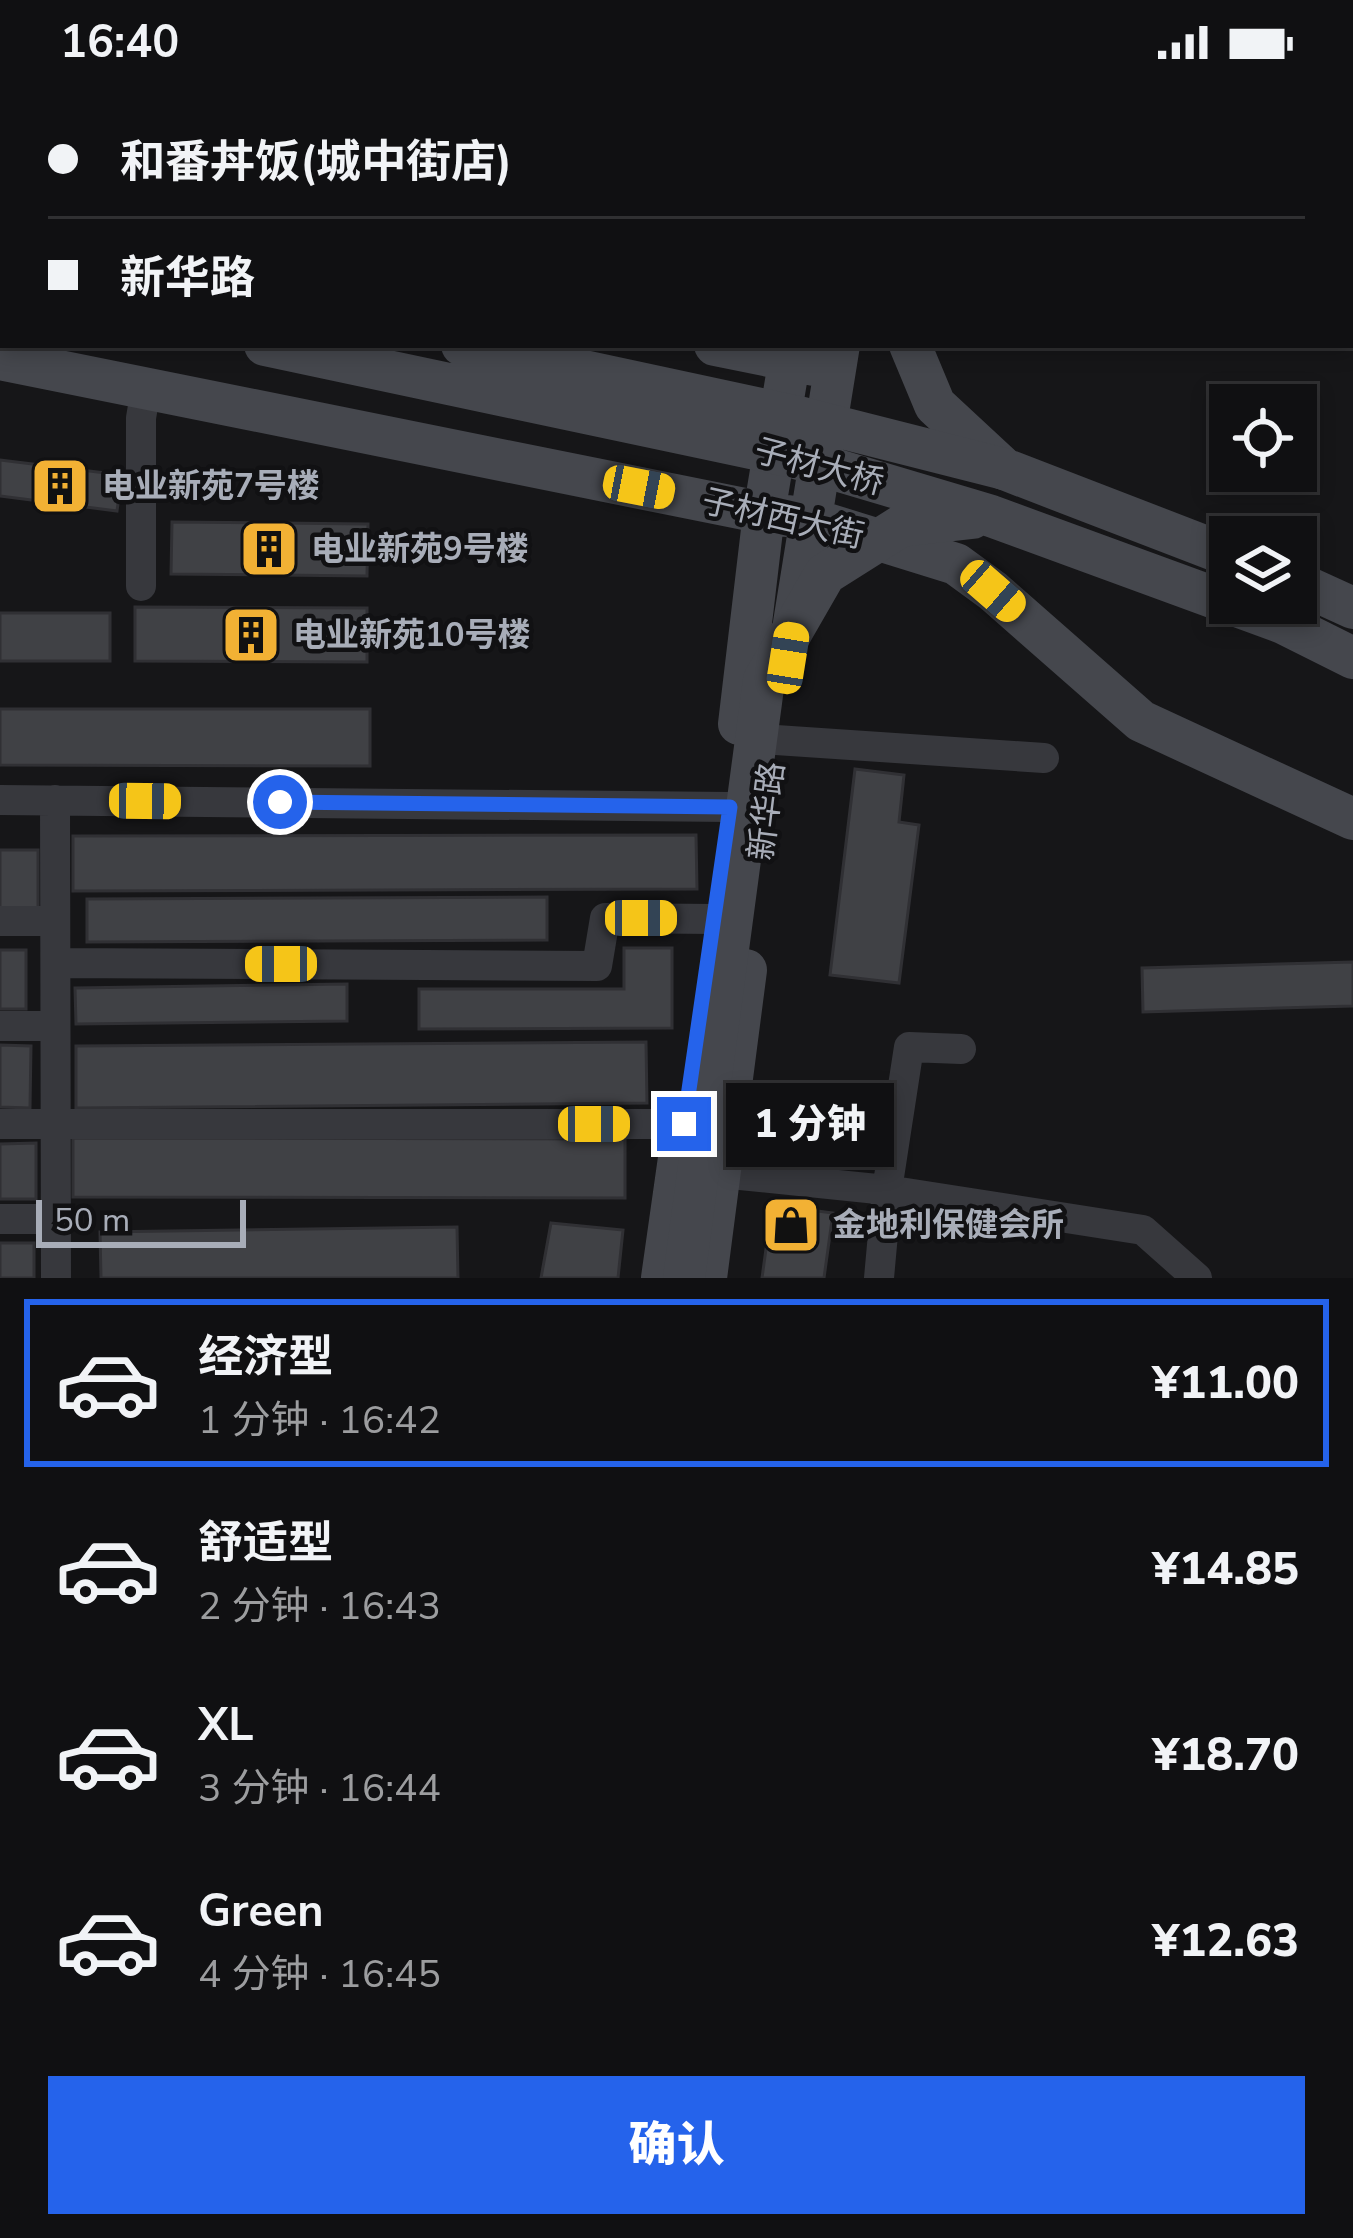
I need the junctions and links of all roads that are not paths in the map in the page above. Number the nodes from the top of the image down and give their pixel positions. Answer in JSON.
{"nodes":[{"id":1,"x":279,"y":348,"type":"edge"},
{"id":2,"x":476,"y":348,"type":"edge"},
{"id":3,"x":743,"y":348,"type":"edge"},
{"id":4,"x":911,"y":348,"type":"edge"},
{"id":5,"x":790,"y":353,"type":"edge"},
{"id":6,"x":837,"y":357,"type":"edge"},
{"id":7,"x":0,"y":359,"type":"edge"},
{"id":8,"x":146,"y":388,"type":"junction"},
{"id":9,"x":1004,"y":469,"type":"junction"},
{"id":10,"x":764,"y":512,"type":"junction"},
{"id":11,"x":991,"y":516,"type":"junction"},
{"id":12,"x":811,"y":519,"type":"junction"},
{"id":13,"x":1209,"y":548,"type":"edge"},
{"id":14,"x":141,"y":586,"type":"dead end"},
{"id":15,"x":1317,"y":592,"type":"edge"},
{"id":16,"x":1353,"y":608,"type":"edge"},
{"id":17,"x":1353,"y":658,"type":"edge"},
{"id":18,"x":776,"y":740,"type":"junction"},
{"id":19,"x":1044,"y":758,"type":"dead end"},
{"id":20,"x":0,"y":800,"type":"edge"},
{"id":21,"x":55,"y":800,"type":"junction"},
{"id":22,"x":730,"y":807,"type":"junction"},
{"id":23,"x":1353,"y":819,"type":"edge"},
{"id":24,"x":714,"y":919,"type":"junction"},
{"id":25,"x":0,"y":921,"type":"edge"},
{"id":26,"x":55,"y":921,"type":"junction"},
{"id":27,"x":56,"y":963,"type":"junction"},
{"id":28,"x":0,"y":1025,"type":"edge"},
{"id":29,"x":55,"y":1026,"type":"junction"},
{"id":30,"x":961,"y":1049,"type":"dead end"},
{"id":31,"x":0,"y":1124,"type":"edge"},
{"id":32,"x":684,"y":1124,"type":"junction"},
{"id":33,"x":56,"y":1125,"type":"junction"},
{"id":34,"x":720,"y":1173,"type":"junction"},
{"id":35,"x":887,"y":1190,"type":"junction"},
{"id":36,"x":0,"y":1219,"type":"edge"},
{"id":37,"x":56,"y":1219,"type":"junction"},
{"id":38,"x":56,"y":1278,"type":"edge"},
{"id":39,"x":662,"y":1278,"type":"edge"},
{"id":40,"x":684,"y":1278,"type":"edge"},
{"id":41,"x":706,"y":1278,"type":"edge"},
{"id":42,"x":879,"y":1278,"type":"edge"},
{"id":43,"x":1197,"y":1278,"type":"edge"}],
"edges":[{"from":1,"to":11,"type":"main road","name":"子材大桥","bridge":true},
{"from":2,"to":9,"type":"main road","name":"子材大桥","bridge":true},
{"from":3,"to":5,"type":"main road"},
{"from":4,"to":9,"type":"main road"},
{"from":5,"to":6,"type":"main road"},
{"from":5,"to":10,"type":"main road","name":"新华路"},
{"from":6,"to":12,"type":"main road","name":"新华路"},
{"from":7,"to":8,"type":"main road","name":"子材西大街"},
{"from":8,"to":10,"type":"main road","name":"子材西大街"},
{"from":8,"to":14,"type":"street"},
{"from":9,"to":13,"type":"main road","name":"子材大桥","bridge":true},
{"from":10,"to":12,"type":"main road","name":"子材西大街"},
{"from":10,"to":22,"type":"main road","name":"新华路"},
{"from":11,"to":17,"type":"main road","name":"子材大桥","bridge":true},
{"from":11,"to":40,"type":"main road","bridge":true},
{"from":12,"to":18,"type":"main road","name":"新华路"},
{"from":12,"to":23,"type":"main road","name":"子材西大街"},
{"from":15,"to":16,"type":"main road"},
{"from":18,"to":19,"type":"street"},
{"from":18,"to":34,"type":"main road","name":"新华路"},
{"from":20,"to":21,"type":"street"},
{"from":21,"to":22,"type":"street"},
{"from":21,"to":26,"type":"street"},
{"from":22,"to":24,"type":"main road","name":"新华路"},
{"from":24,"to":27,"type":"street"},
{"from":24,"to":32,"type":"main road","name":"新华路"},
{"from":25,"to":26,"type":"street"},
{"from":26,"to":27,"type":"street"},
{"from":27,"to":29,"type":"street"},
{"from":28,"to":29,"type":"street"},
{"from":29,"to":33,"type":"street"},
{"from":30,"to":35,"type":"street"},
{"from":31,"to":33,"type":"street"},
{"from":32,"to":33,"type":"street"},
{"from":32,"to":39,"type":"main road","name":"新华路"},
{"from":33,"to":37,"type":"street"},
{"from":34,"to":35,"type":"street"},
{"from":34,"to":41,"type":"main road","name":"新华路"},
{"from":35,"to":42,"type":"street"},
{"from":35,"to":43,"type":"street"},
{"from":36,"to":37,"type":"street"},
{"from":37,"to":38,"type":"street"}]}
